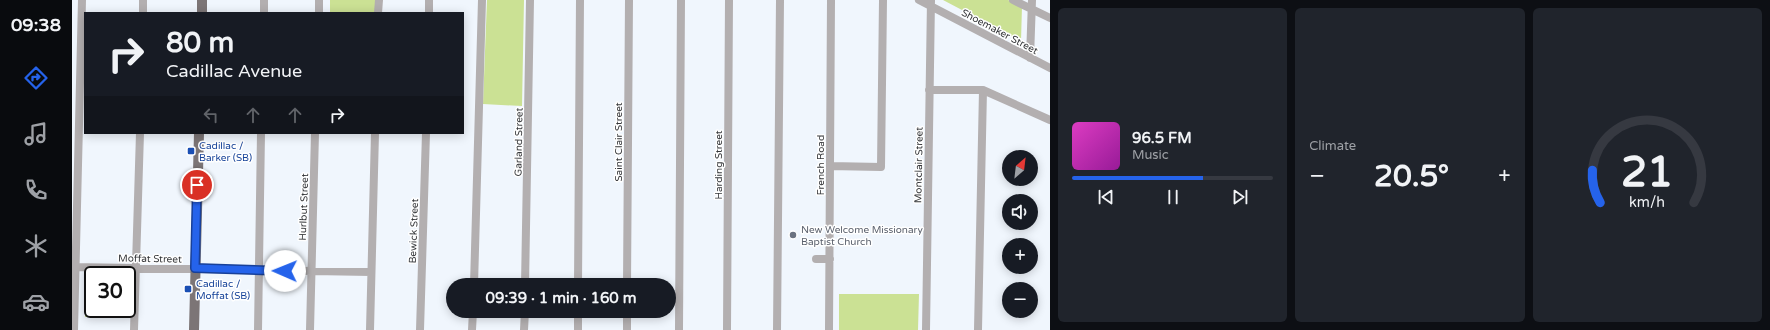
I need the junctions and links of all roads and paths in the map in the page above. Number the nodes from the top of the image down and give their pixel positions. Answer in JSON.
{"nodes":[{"id":1,"x":82,"y":0,"type":"edge"},
{"id":2,"x":143,"y":0,"type":"edge"},
{"id":3,"x":202,"y":0,"type":"edge"},
{"id":4,"x":264,"y":0,"type":"edge"},
{"id":5,"x":319,"y":0,"type":"edge"},
{"id":6,"x":379,"y":0,"type":"edge"},
{"id":7,"x":429,"y":0,"type":"edge"},
{"id":8,"x":482,"y":0,"type":"edge"},
{"id":9,"x":530,"y":0,"type":"edge"},
{"id":10,"x":580,"y":0,"type":"edge"},
{"id":11,"x":629,"y":0,"type":"edge"},
{"id":12,"x":682,"y":0,"type":"edge"},
{"id":13,"x":729,"y":0,"type":"edge"},
{"id":14,"x":780,"y":0,"type":"edge"},
{"id":15,"x":831,"y":0,"type":"edge"},
{"id":16,"x":883,"y":0,"type":"edge"},
{"id":17,"x":919,"y":0,"type":"edge"},
{"id":18,"x":1013,"y":0,"type":"edge"},
{"id":19,"x":1032,"y":0,"type":"edge"},
{"id":20,"x":931,"y":3,"type":"edge"},
{"id":21,"x":1032,"y":9,"type":"junction"},
{"id":22,"x":143,"y":12,"type":"edge"},
{"id":23,"x":202,"y":12,"type":"edge"},
{"id":24,"x":264,"y":12,"type":"edge"},
{"id":25,"x":319,"y":12,"type":"edge"},
{"id":26,"x":378,"y":12,"type":"edge"},
{"id":27,"x":429,"y":12,"type":"edge"},
{"id":28,"x":1050,"y":18,"type":"edge"},
{"id":29,"x":1030,"y":58,"type":"junction"},
{"id":30,"x":1050,"y":68,"type":"edge"},
{"id":31,"x":79,"y":79,"type":"edge"},
{"id":32,"x":929,"y":90,"type":"junction"},
{"id":33,"x":983,"y":90,"type":"junction"},
{"id":34,"x":1050,"y":120,"type":"edge"},
{"id":35,"x":140,"y":134,"type":"edge"},
{"id":36,"x":198,"y":134,"type":"edge"},
{"id":37,"x":261,"y":134,"type":"edge"},
{"id":38,"x":315,"y":134,"type":"edge"},
{"id":39,"x":374,"y":134,"type":"edge"},
{"id":40,"x":426,"y":134,"type":"edge"},
{"id":41,"x":830,"y":166,"type":"junction"},
{"id":42,"x":816,"y":259,"type":"dead end"},
{"id":43,"x":830,"y":259,"type":"junction"},
{"id":44,"x":74,"y":267,"type":"edge"},
{"id":45,"x":84,"y":267,"type":"edge"},
{"id":46,"x":136,"y":268,"type":"joint"},
{"id":47,"x":195,"y":268,"type":"junction"},
{"id":48,"x":259,"y":270,"type":"junction"},
{"id":49,"x":312,"y":271,"type":"junction"},
{"id":50,"x":371,"y":272,"type":"junction"},
{"id":51,"x":474,"y":278,"type":"edge"},
{"id":52,"x":525,"y":278,"type":"edge"},
{"id":53,"x":578,"y":278,"type":"edge"},
{"id":54,"x":627,"y":278,"type":"edge"},
{"id":55,"x":134,"y":318,"type":"edge"},
{"id":56,"x":473,"y":318,"type":"edge"},
{"id":57,"x":525,"y":318,"type":"edge"},
{"id":58,"x":578,"y":318,"type":"edge"},
{"id":59,"x":627,"y":318,"type":"edge"},
{"id":60,"x":74,"y":330,"type":"edge"},
{"id":61,"x":134,"y":330,"type":"edge"},
{"id":62,"x":194,"y":330,"type":"edge"},
{"id":63,"x":258,"y":330,"type":"edge"},
{"id":64,"x":310,"y":330,"type":"edge"},
{"id":65,"x":370,"y":330,"type":"edge"},
{"id":66,"x":420,"y":330,"type":"edge"},
{"id":67,"x":472,"y":330,"type":"edge"},
{"id":68,"x":524,"y":330,"type":"edge"},
{"id":69,"x":578,"y":330,"type":"edge"},
{"id":70,"x":627,"y":330,"type":"edge"},
{"id":71,"x":679,"y":330,"type":"edge"},
{"id":72,"x":727,"y":330,"type":"edge"},
{"id":73,"x":777,"y":330,"type":"edge"},
{"id":74,"x":829,"y":330,"type":"edge"},
{"id":75,"x":926,"y":330,"type":"edge"},
{"id":76,"x":978,"y":330,"type":"edge"}],
"edges":[{"from":1,"to":31,"type":"street"},
{"from":2,"to":22,"type":"street"},
{"from":3,"to":23,"type":"main road"},
{"from":4,"to":24,"type":"street"},
{"from":5,"to":25,"type":"street"},
{"from":6,"to":26,"type":"street"},
{"from":7,"to":27,"type":"street"},
{"from":8,"to":51,"type":"street"},
{"from":9,"to":52,"type":"street","name":"Garland Street"},
{"from":10,"to":53,"type":"street"},
{"from":11,"to":54,"type":"street","name":"Saint Clair Street"},
{"from":12,"to":71,"type":"street"},
{"from":13,"to":72,"type":"street","name":"Harding Street"},
{"from":14,"to":73,"type":"street"},
{"from":15,"to":41,"type":"street","name":"French Road"},
{"from":16,"to":41,"type":"street"},
{"from":17,"to":20,"type":"street","name":"Shoemaker Street"},
{"from":18,"to":21,"type":"street"},
{"from":19,"to":21,"type":"street"},
{"from":20,"to":29,"type":"street","name":"Shoemaker Street"},
{"from":20,"to":32,"type":"street","name":"Montclair Street"},
{"from":21,"to":28,"type":"street"},
{"from":21,"to":29,"type":"street"},
{"from":29,"to":30,"type":"street","name":"Shoemaker Street"},
{"from":31,"to":44,"type":"street"},
{"from":32,"to":33,"type":"street"},
{"from":32,"to":75,"type":"street","name":"Montclair Street"},
{"from":33,"to":34,"type":"street"},
{"from":33,"to":76,"type":"street"},
{"from":35,"to":46,"type":"street"},
{"from":36,"to":47,"type":"main road"},
{"from":37,"to":48,"type":"street"},
{"from":38,"to":49,"type":"street","name":"Hurlbut Street"},
{"from":39,"to":50,"type":"street"},
{"from":40,"to":66,"type":"street","name":"Bewick Street"},
{"from":41,"to":43,"type":"street","name":"French Road"},
{"from":42,"to":43,"type":"street"},
{"from":43,"to":74,"type":"street","name":"French Road"},
{"from":44,"to":45,"type":"street","name":"Moffat Street"},
{"from":44,"to":60,"type":"street"},
{"from":46,"to":47,"type":"street","name":"Moffat Street"},
{"from":47,"to":48,"type":"street","name":"Moffat Street"},
{"from":47,"to":62,"type":"main road"},
{"from":48,"to":49,"type":"street","name":"Moffat Street"},
{"from":48,"to":63,"type":"street"},
{"from":49,"to":50,"type":"street","name":"Moffat Street"},
{"from":49,"to":64,"type":"street","name":"Hurlbut Street"},
{"from":50,"to":65,"type":"street"},
{"from":55,"to":61,"type":"street"},
{"from":56,"to":67,"type":"street"},
{"from":57,"to":68,"type":"street"},
{"from":58,"to":69,"type":"street"},
{"from":59,"to":70,"type":"street"}]}
